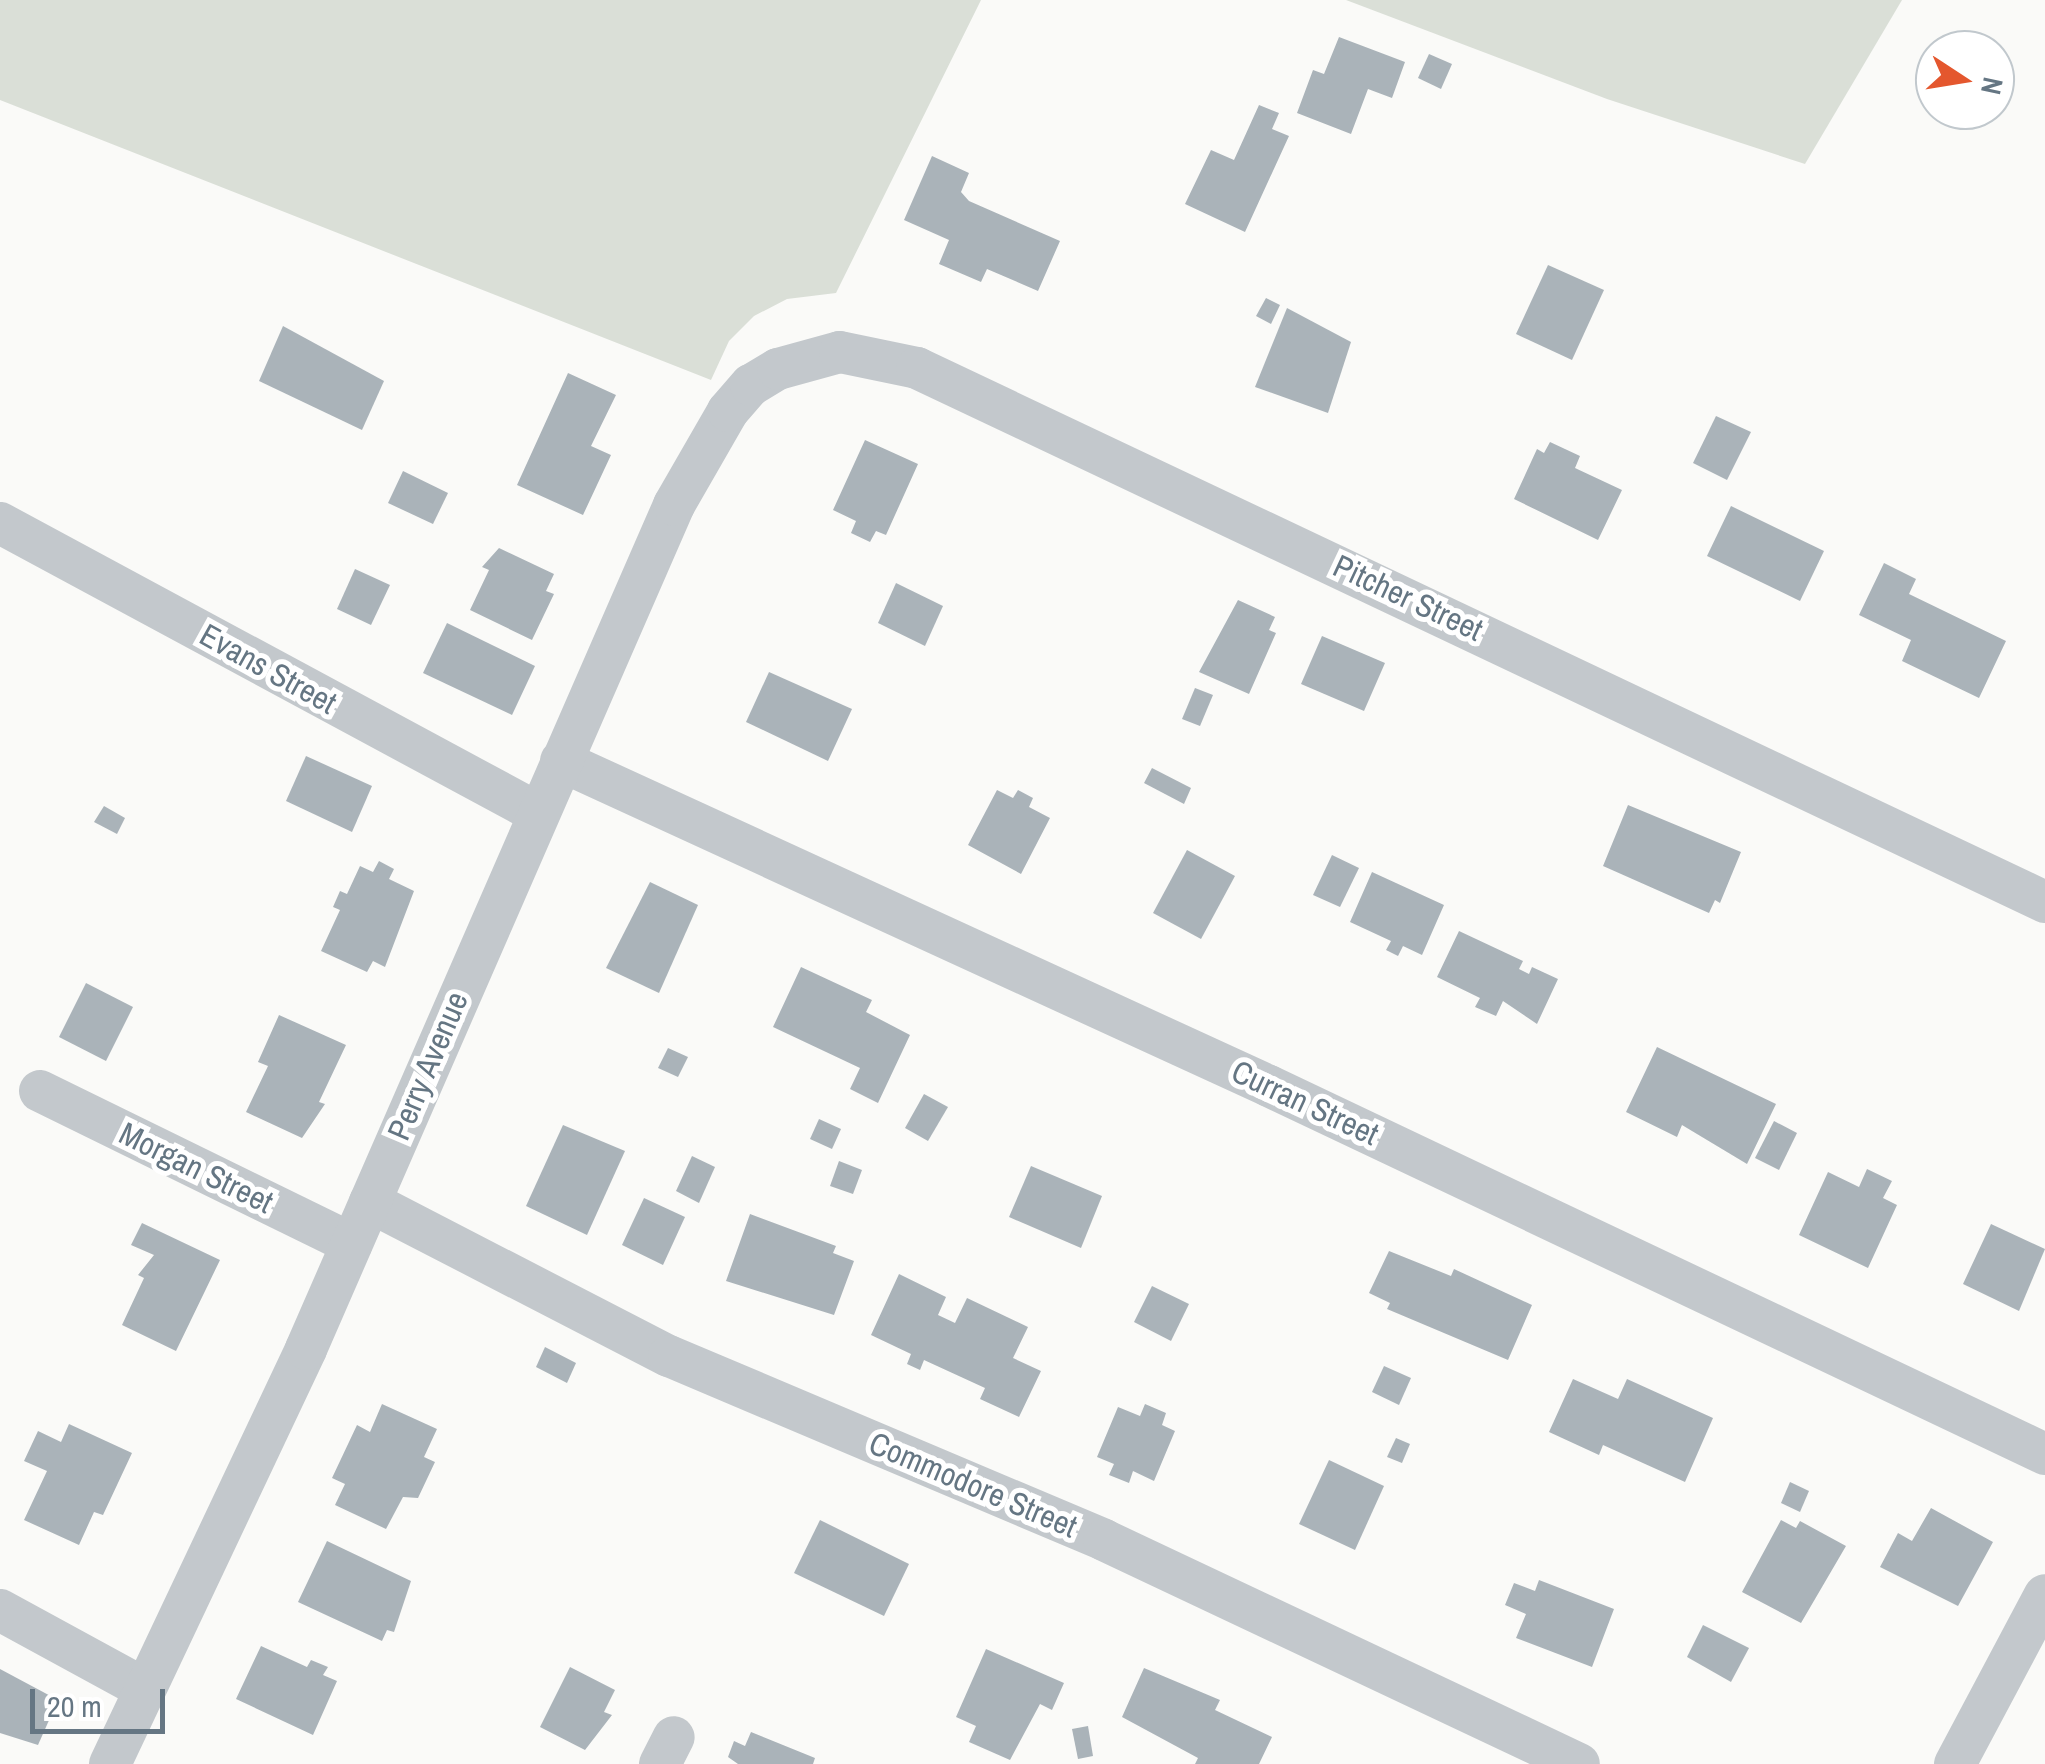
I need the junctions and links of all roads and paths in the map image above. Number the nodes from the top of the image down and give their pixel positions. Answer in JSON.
{"nodes":[{"id":1,"x":760,"y":378,"type":"joint"},
{"id":2,"x":0,"y":523,"type":"edge"},
{"id":3,"x":561,"y":761,"type":"junction"},
{"id":4,"x":538,"y":813,"type":"junction"},
{"id":5,"x":2045,"y":902,"type":"edge"},
{"id":6,"x":40,"y":1092,"type":"dead end"},
{"id":7,"x":370,"y":1202,"type":"junction"},
{"id":8,"x":352,"y":1244,"type":"junction"},
{"id":9,"x":2045,"y":1454,"type":"edge"},
{"id":10,"x":2045,"y":1595,"type":"edge"},
{"id":11,"x":0,"y":1610,"type":"edge"},
{"id":12,"x":145,"y":1689,"type":"junction"},
{"id":13,"x":110,"y":1764,"type":"edge"},
{"id":14,"x":1579,"y":1764,"type":"edge"},
{"id":15,"x":1956,"y":1764,"type":"edge"}],
"edges":[{"from":1,"to":3,"type":"street","name":"Perry Avenue"},
{"from":1,"to":5,"type":"street","name":"Pitcher Street"},
{"from":2,"to":4,"type":"street","name":"Evans Street"},
{"from":3,"to":4,"type":"street","name":"Perry Avenue"},
{"from":3,"to":9,"type":"street","name":"Curran Street"},
{"from":4,"to":7,"type":"street","name":"Perry Avenue"},
{"from":6,"to":8,"type":"street","name":"Morgan Street"},
{"from":7,"to":8,"type":"street","name":"Perry Avenue"},
{"from":7,"to":14,"type":"street","name":"Commodore Street"},
{"from":8,"to":12,"type":"street","name":"Perry Avenue"},
{"from":10,"to":15,"type":"street"},
{"from":11,"to":12,"type":"street"},
{"from":12,"to":13,"type":"street","name":"Perry Avenue"}]}
